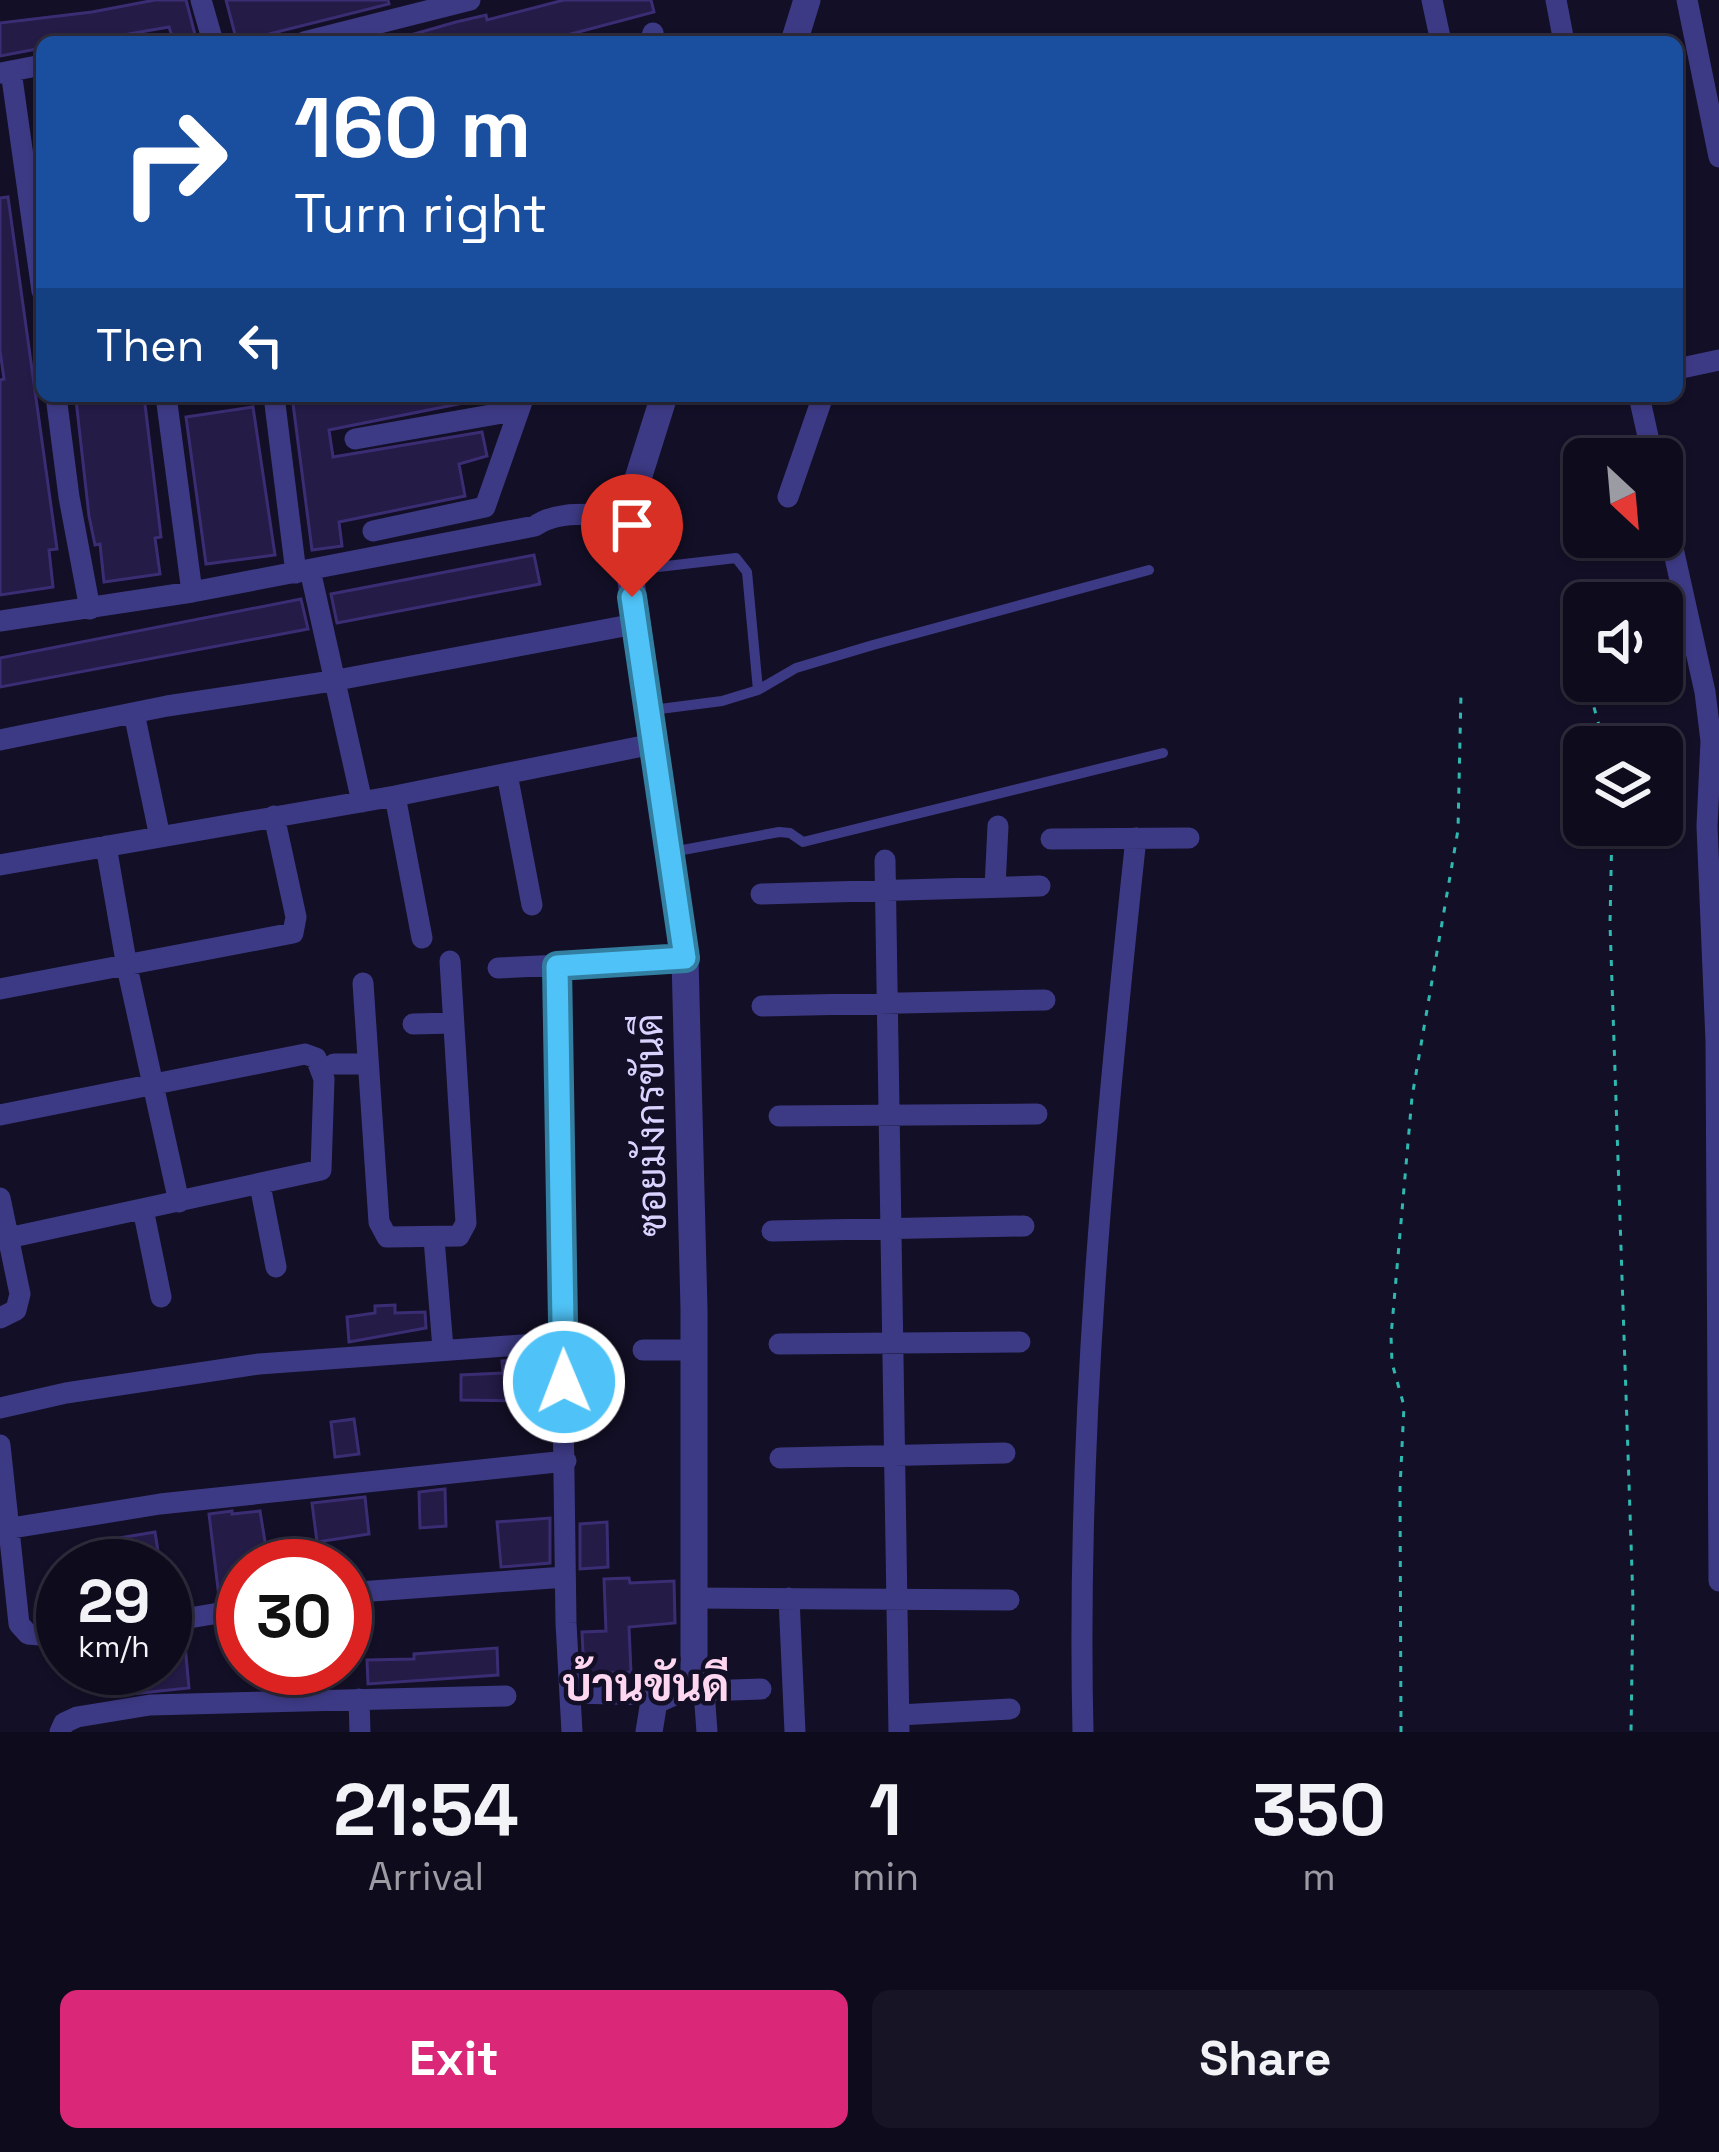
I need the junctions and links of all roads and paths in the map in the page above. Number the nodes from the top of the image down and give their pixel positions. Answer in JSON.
{"nodes":[{"id":1,"x":201,"y":0,"type":"edge"},
{"id":2,"x":470,"y":0,"type":"edge"},
{"id":3,"x":807,"y":0,"type":"edge"},
{"id":4,"x":1432,"y":0,"type":"edge"},
{"id":5,"x":1556,"y":0,"type":"edge"},
{"id":6,"x":1687,"y":0,"type":"edge"},
{"id":7,"x":211,"y":36,"type":"edge"},
{"id":8,"x":328,"y":36,"type":"edge"},
{"id":9,"x":796,"y":36,"type":"edge"},
{"id":10,"x":1440,"y":36,"type":"edge"},
{"id":11,"x":1563,"y":36,"type":"edge"},
{"id":12,"x":36,"y":66,"type":"edge"},
{"id":13,"x":5,"y":72,"type":"edge"},
{"id":14,"x":1719,"y":157,"type":"edge"},
{"id":15,"x":36,"y":255,"type":"edge"},
{"id":16,"x":1719,"y":360,"type":"edge"},
{"id":17,"x":1683,"y":368,"type":"edge"},
{"id":18,"x":57,"y":402,"type":"edge"},
{"id":19,"x":167,"y":402,"type":"edge"},
{"id":20,"x":275,"y":402,"type":"edge"},
{"id":21,"x":662,"y":402,"type":"edge"},
{"id":22,"x":821,"y":402,"type":"edge"},
{"id":23,"x":1641,"y":402,"type":"edge"},
{"id":24,"x":521,"y":403,"type":"edge"},
{"id":25,"x":1649,"y":438,"type":"edge"},
{"id":26,"x":355,"y":439,"type":"dead end"},
{"id":27,"x":788,"y":497,"type":"dead end"},
{"id":28,"x":629,"y":514,"type":"junction"},
{"id":29,"x":373,"y":531,"type":"dead end"},
{"id":30,"x":1675,"y":558,"type":"edge"},
{"id":31,"x":629,"y":570,"type":"junction"},
{"id":32,"x":1149,"y":570,"type":"dead end"},
{"id":33,"x":303,"y":572,"type":"junction"},
{"id":34,"x":192,"y":592,"type":"junction"},
{"id":35,"x":90,"y":609,"type":"junction"},
{"id":36,"x":0,"y":621,"type":"edge"},
{"id":37,"x":635,"y":624,"type":"junction"},
{"id":38,"x":1719,"y":649,"type":"edge"},
{"id":39,"x":1696,"y":654,"type":"junction"},
{"id":40,"x":332,"y":681,"type":"junction"},
{"id":41,"x":758,"y":690,"type":"junction"},
{"id":42,"x":1461,"y":693,"type":"dead end"},
{"id":43,"x":650,"y":710,"type":"junction"},
{"id":44,"x":134,"y":713,"type":"junction"},
{"id":45,"x":0,"y":740,"type":"edge"},
{"id":46,"x":653,"y":744,"type":"junction"},
{"id":47,"x":1163,"y":753,"type":"dead end"},
{"id":48,"x":507,"y":774,"type":"junction"},
{"id":49,"x":395,"y":796,"type":"junction"},
{"id":50,"x":362,"y":802,"type":"junction"},
{"id":51,"x":274,"y":816,"type":"junction"},
{"id":52,"x":998,"y":826,"type":"dead end"},
{"id":53,"x":1713,"y":826,"type":"edge"},
{"id":54,"x":160,"y":837,"type":"junction"},
{"id":55,"x":1136,"y":838,"type":"junction"},
{"id":56,"x":1190,"y":838,"type":"dead end"},
{"id":57,"x":1051,"y":839,"type":"dead end"},
{"id":58,"x":106,"y":846,"type":"junction"},
{"id":59,"x":1612,"y":846,"type":"edge"},
{"id":60,"x":672,"y":852,"type":"junction"},
{"id":61,"x":885,"y":860,"type":"dead end"},
{"id":62,"x":0,"y":865,"type":"edge"},
{"id":63,"x":995,"y":886,"type":"junction"},
{"id":64,"x":1040,"y":886,"type":"dead end"},
{"id":65,"x":885,"y":888,"type":"junction"},
{"id":66,"x":760,"y":894,"type":"dead end"},
{"id":67,"x":532,"y":905,"type":"dead end"},
{"id":68,"x":422,"y":938,"type":"dead end"},
{"id":69,"x":685,"y":958,"type":"junction"},
{"id":70,"x":450,"y":961,"type":"dead end"},
{"id":71,"x":557,"y":966,"type":"junction"},
{"id":72,"x":127,"y":967,"type":"junction"},
{"id":73,"x":498,"y":968,"type":"dead end"},
{"id":74,"x":363,"y":983,"type":"dead end"},
{"id":75,"x":0,"y":989,"type":"edge"},
{"id":76,"x":1045,"y":1000,"type":"dead end"},
{"id":77,"x":886,"y":1001,"type":"junction"},
{"id":78,"x":762,"y":1006,"type":"dead end"},
{"id":79,"x":453,"y":1023,"type":"junction"},
{"id":80,"x":413,"y":1024,"type":"dead end"},
{"id":81,"x":1717,"y":1041,"type":"edge"},
{"id":82,"x":334,"y":1064,"type":"dead end"},
{"id":83,"x":368,"y":1064,"type":"junction"},
{"id":84,"x":152,"y":1083,"type":"junction"},
{"id":85,"x":1037,"y":1114,"type":"dead end"},
{"id":86,"x":0,"y":1115,"type":"edge"},
{"id":87,"x":779,"y":1117,"type":"dead end"},
{"id":88,"x":889,"y":1117,"type":"junction"},
{"id":89,"x":260,"y":1185,"type":"junction"},
{"id":90,"x":179,"y":1202,"type":"junction"},
{"id":91,"x":1,"y":1206,"type":"edge"},
{"id":92,"x":143,"y":1209,"type":"junction"},
{"id":93,"x":1024,"y":1226,"type":"dead end"},
{"id":94,"x":891,"y":1228,"type":"junction"},
{"id":95,"x":772,"y":1231,"type":"dead end"},
{"id":96,"x":8,"y":1238,"type":"junction"},
{"id":97,"x":434,"y":1239,"type":"junction"},
{"id":98,"x":276,"y":1267,"type":"dead end"},
{"id":99,"x":161,"y":1297,"type":"dead end"},
{"id":100,"x":0,"y":1318,"type":"edge"},
{"id":101,"x":892,"y":1341,"type":"junction"},
{"id":102,"x":563,"y":1342,"type":"junction"},
{"id":103,"x":1020,"y":1342,"type":"dead end"},
{"id":104,"x":779,"y":1344,"type":"dead end"},
{"id":105,"x":442,"y":1348,"type":"junction"},
{"id":106,"x":644,"y":1350,"type":"dead end"},
{"id":107,"x":694,"y":1350,"type":"junction"},
{"id":108,"x":0,"y":1408,"type":"edge"},
{"id":109,"x":0,"y":1445,"type":"edge"},
{"id":110,"x":1005,"y":1453,"type":"dead end"},
{"id":111,"x":893,"y":1455,"type":"junction"},
{"id":112,"x":780,"y":1458,"type":"dead end"},
{"id":113,"x":566,"y":1461,"type":"junction"},
{"id":114,"x":5,"y":1529,"type":"edge"},
{"id":115,"x":566,"y":1577,"type":"junction"},
{"id":116,"x":1719,"y":1581,"type":"edge"},
{"id":117,"x":372,"y":1591,"type":"edge"},
{"id":118,"x":897,"y":1597,"type":"junction"},
{"id":119,"x":693,"y":1598,"type":"junction"},
{"id":120,"x":789,"y":1598,"type":"junction"},
{"id":121,"x":1010,"y":1600,"type":"dead end"},
{"id":122,"x":8,"y":1601,"type":"edge"},
{"id":123,"x":36,"y":1635,"type":"edge"},
{"id":124,"x":699,"y":1687,"type":"junction"},
{"id":125,"x":761,"y":1689,"type":"dead end"},
{"id":126,"x":570,"y":1693,"type":"junction"},
{"id":127,"x":661,"y":1695,"type":"junction"},
{"id":128,"x":506,"y":1696,"type":"dead end"},
{"id":129,"x":359,"y":1699,"type":"junction"},
{"id":130,"x":1010,"y":1709,"type":"dead end"},
{"id":131,"x":899,"y":1723,"type":"edge"},
{"id":132,"x":60,"y":1732,"type":"edge"},
{"id":133,"x":360,"y":1732,"type":"edge"},
{"id":134,"x":572,"y":1732,"type":"edge"},
{"id":135,"x":649,"y":1732,"type":"edge"},
{"id":136,"x":707,"y":1732,"type":"edge"},
{"id":137,"x":795,"y":1732,"type":"edge"},
{"id":138,"x":1083,"y":1732,"type":"edge"},
{"id":139,"x":1401,"y":1732,"type":"edge"},
{"id":140,"x":1630,"y":1732,"type":"edge"}],
"edges":[{"from":1,"to":7,"type":"street"},
{"from":2,"to":8,"type":"street"},
{"from":3,"to":9,"type":"street"},
{"from":4,"to":10,"type":"street"},
{"from":5,"to":11,"type":"street"},
{"from":6,"to":14,"type":"street"},
{"from":12,"to":13,"type":"street"},
{"from":13,"to":15,"type":"street"},
{"from":16,"to":17,"type":"street"},
{"from":18,"to":35,"type":"street"},
{"from":19,"to":34,"type":"street"},
{"from":20,"to":33,"type":"street"},
{"from":21,"to":28,"type":"street","name":"ซอยมังกรขันดี"},
{"from":22,"to":27,"type":"street"},
{"from":23,"to":25,"type":"street"},
{"from":24,"to":26,"type":"street"},
{"from":24,"to":29,"type":"street"},
{"from":28,"to":31,"type":"street","name":"ซอยมังกรขันดี"},
{"from":28,"to":33,"type":"street"},
{"from":30,"to":39,"type":"street"},
{"from":31,"to":37,"type":"street","name":"ซอยมังกรขันดี"},
{"from":31,"to":41,"type":"lane"},
{"from":32,"to":41,"type":"lane"},
{"from":33,"to":34,"type":"street"},
{"from":33,"to":40,"type":"street"},
{"from":34,"to":35,"type":"street"},
{"from":35,"to":36,"type":"street"},
{"from":37,"to":40,"type":"street"},
{"from":37,"to":43,"type":"street","name":"ซอยมังกรขันดี"},
{"from":38,"to":39,"type":"street"},
{"from":39,"to":53,"type":"street"},
{"from":40,"to":44,"type":"street"},
{"from":40,"to":50,"type":"street"},
{"from":41,"to":43,"type":"lane"},
{"from":42,"to":139,"type":"path"},
{"from":43,"to":46,"type":"street","name":"ซอยมังกรขันดี"},
{"from":44,"to":45,"type":"street"},
{"from":44,"to":54,"type":"street"},
{"from":46,"to":48,"type":"street"},
{"from":46,"to":60,"type":"street","name":"ซอยมังกรขันดี"},
{"from":47,"to":60,"type":"lane"},
{"from":48,"to":49,"type":"street"},
{"from":48,"to":67,"type":"street"},
{"from":49,"to":50,"type":"street"},
{"from":49,"to":68,"type":"street"},
{"from":50,"to":51,"type":"street"},
{"from":51,"to":54,"type":"street"},
{"from":51,"to":72,"type":"street"},
{"from":52,"to":63,"type":"street"},
{"from":53,"to":81,"type":"street"},
{"from":54,"to":58,"type":"street"},
{"from":55,"to":56,"type":"street"},
{"from":55,"to":57,"type":"street"},
{"from":55,"to":138,"type":"street"},
{"from":58,"to":62,"type":"street"},
{"from":58,"to":72,"type":"street"},
{"from":59,"to":140,"type":"path"},
{"from":60,"to":69,"type":"street","name":"ซอยมังกรขันดี"},
{"from":61,"to":65,"type":"street"},
{"from":63,"to":64,"type":"street"},
{"from":63,"to":65,"type":"street"},
{"from":65,"to":66,"type":"street"},
{"from":65,"to":77,"type":"street"},
{"from":69,"to":71,"type":"street"},
{"from":69,"to":107,"type":"street","name":"ซอยมังกรขันดี"},
{"from":70,"to":79,"type":"street"},
{"from":71,"to":73,"type":"street"},
{"from":71,"to":102,"type":"street"},
{"from":72,"to":75,"type":"street"},
{"from":72,"to":84,"type":"street"},
{"from":74,"to":83,"type":"street"},
{"from":76,"to":77,"type":"street"},
{"from":77,"to":78,"type":"street"},
{"from":77,"to":88,"type":"street"},
{"from":79,"to":80,"type":"street"},
{"from":79,"to":97,"type":"street"},
{"from":81,"to":116,"type":"street"},
{"from":82,"to":83,"type":"street"},
{"from":83,"to":97,"type":"street"},
{"from":84,"to":86,"type":"street"},
{"from":84,"to":89,"type":"street"},
{"from":84,"to":90,"type":"street"},
{"from":85,"to":88,"type":"street"},
{"from":87,"to":88,"type":"street"},
{"from":88,"to":94,"type":"street"},
{"from":89,"to":90,"type":"street"},
{"from":89,"to":98,"type":"street"},
{"from":90,"to":92,"type":"street"},
{"from":91,"to":96,"type":"street"},
{"from":92,"to":96,"type":"street"},
{"from":92,"to":99,"type":"street"},
{"from":93,"to":94,"type":"street"},
{"from":94,"to":95,"type":"street"},
{"from":94,"to":101,"type":"street"},
{"from":96,"to":100,"type":"street"},
{"from":97,"to":105,"type":"street"},
{"from":101,"to":103,"type":"street"},
{"from":101,"to":104,"type":"street"},
{"from":101,"to":111,"type":"street"},
{"from":102,"to":105,"type":"street"},
{"from":102,"to":113,"type":"street"},
{"from":105,"to":108,"type":"street"},
{"from":106,"to":107,"type":"street"},
{"from":107,"to":119,"type":"street","name":"ซอยมังกรขันดี"},
{"from":109,"to":114,"type":"street"},
{"from":110,"to":111,"type":"street"},
{"from":111,"to":112,"type":"street"},
{"from":111,"to":118,"type":"street"},
{"from":113,"to":114,"type":"street"},
{"from":113,"to":115,"type":"street"},
{"from":114,"to":122,"type":"street"},
{"from":115,"to":117,"type":"street"},
{"from":115,"to":126,"type":"street"},
{"from":118,"to":120,"type":"street"},
{"from":118,"to":121,"type":"street"},
{"from":118,"to":131,"type":"street"},
{"from":119,"to":120,"type":"street"},
{"from":119,"to":124,"type":"street","name":"ซอยมังกรขันดี"},
{"from":120,"to":137,"type":"street"},
{"from":122,"to":123,"type":"street"},
{"from":124,"to":125,"type":"street"},
{"from":124,"to":127,"type":"street"},
{"from":124,"to":136,"type":"street"},
{"from":126,"to":127,"type":"street"},
{"from":126,"to":134,"type":"street"},
{"from":127,"to":135,"type":"street"},
{"from":128,"to":129,"type":"street"},
{"from":129,"to":132,"type":"street"},
{"from":129,"to":133,"type":"street"},
{"from":130,"to":131,"type":"street"}]}
